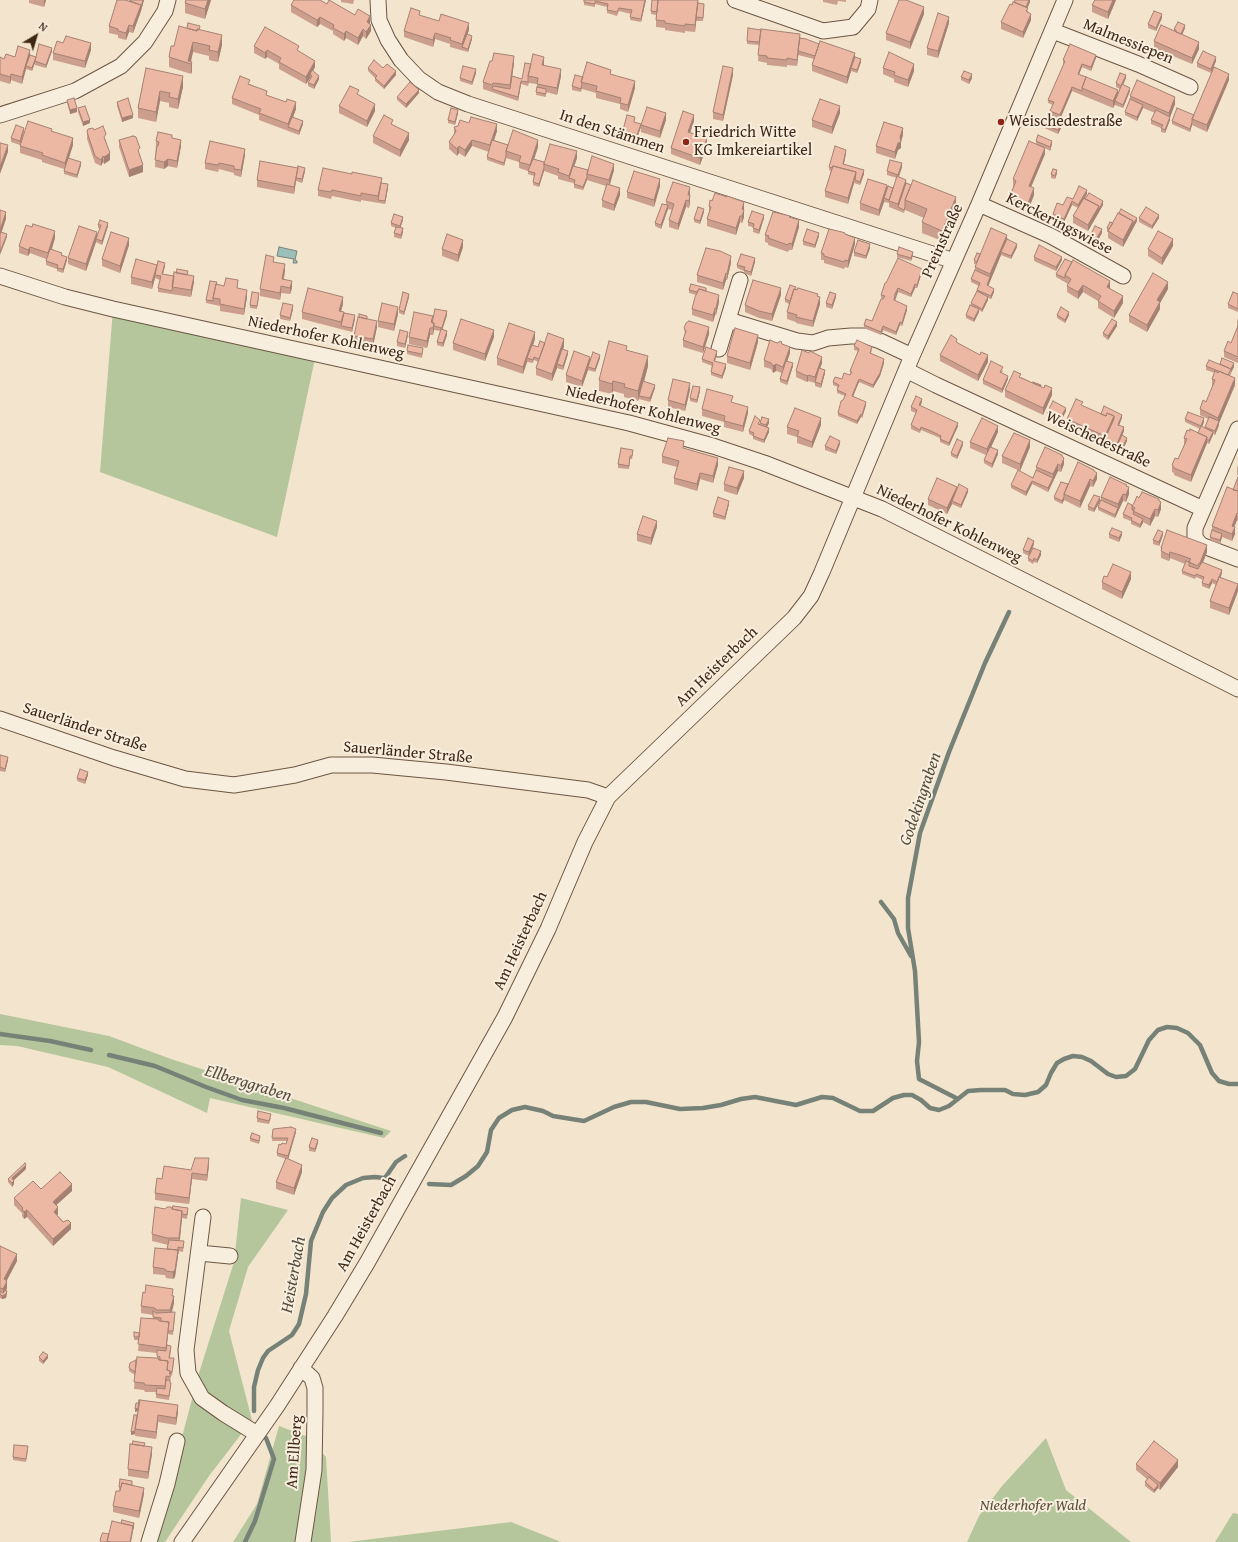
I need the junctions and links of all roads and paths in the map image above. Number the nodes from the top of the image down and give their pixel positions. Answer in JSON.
{"nodes":[{"id":1,"x":168,"y":0,"type":"edge"},
{"id":2,"x":378,"y":0,"type":"edge"},
{"id":3,"x":735,"y":0,"type":"edge"},
{"id":4,"x":870,"y":0,"type":"edge"},
{"id":5,"x":1065,"y":0,"type":"edge"},
{"id":6,"x":1053,"y":31,"type":"junction"},
{"id":7,"x":1190,"y":87,"type":"dead end"},
{"id":8,"x":0,"y":115,"type":"edge"},
{"id":9,"x":979,"y":204,"type":"junction"},
{"id":10,"x":954,"y":262,"type":"junction"},
{"id":11,"x":0,"y":276,"type":"edge"},
{"id":12,"x":1123,"y":276,"type":"dead end"},
{"id":13,"x":740,"y":280,"type":"dead end"},
{"id":14,"x":728,"y":320,"type":"junction"},
{"id":15,"x":719,"y":348,"type":"dead end"},
{"id":16,"x":909,"y":363,"type":"junction"},
{"id":17,"x":1238,"y":429,"type":"edge"},
{"id":18,"x":853,"y":497,"type":"junction"},
{"id":19,"x":1203,"y":509,"type":"junction"},
{"id":20,"x":1238,"y":559,"type":"edge"},
{"id":21,"x":1238,"y":689,"type":"edge"},
{"id":22,"x":0,"y":719,"type":"edge"},
{"id":23,"x":608,"y":797,"type":"junction"},
{"id":24,"x":203,"y":1217,"type":"dead end"},
{"id":25,"x":200,"y":1253,"type":"junction"},
{"id":26,"x":230,"y":1256,"type":"dead end"},
{"id":27,"x":301,"y":1368,"type":"junction"},
{"id":28,"x":257,"y":1434,"type":"junction"},
{"id":29,"x":177,"y":1441,"type":"dead end"},
{"id":30,"x":149,"y":1542,"type":"edge"},
{"id":31,"x":182,"y":1542,"type":"edge"},
{"id":32,"x":303,"y":1542,"type":"edge"}],
"edges":[{"from":1,"to":8,"type":"street"},
{"from":2,"to":10,"type":"street","name":"In den Stämmen"},
{"from":3,"to":4,"type":"street"},
{"from":5,"to":6,"type":"street","name":"Preinstraße"},
{"from":6,"to":7,"type":"street","name":"Malmessiepen"},
{"from":6,"to":9,"type":"street","name":"Preinstraße"},
{"from":9,"to":10,"type":"street","name":"Preinstraße"},
{"from":9,"to":12,"type":"street","name":"Kerckeringswiese"},
{"from":10,"to":16,"type":"street","name":"Preinstraße"},
{"from":11,"to":18,"type":"street","name":"Niederhofer Kohlenweg"},
{"from":13,"to":14,"type":"street"},
{"from":14,"to":15,"type":"street"},
{"from":14,"to":16,"type":"street","name":"Weischedestraße"},
{"from":16,"to":18,"type":"street","name":"Preinstraße"},
{"from":16,"to":19,"type":"street","name":"Weischedestraße"},
{"from":17,"to":19,"type":"street"},
{"from":18,"to":21,"type":"street","name":"Niederhofer Kohlenweg"},
{"from":18,"to":23,"type":"street","name":"Am Heisterbach"},
{"from":19,"to":20,"type":"street"},
{"from":22,"to":23,"type":"street","name":"Sauerländer Straße"},
{"from":23,"to":27,"type":"street","name":"Am Heisterbach"},
{"from":24,"to":25,"type":"street"},
{"from":25,"to":26,"type":"street"},
{"from":25,"to":28,"type":"street"},
{"from":27,"to":28,"type":"street","name":"Am Heisterbach"},
{"from":27,"to":32,"type":"street","name":"Am Ellberg"},
{"from":28,"to":31,"type":"street","name":"Am Heisterbach"},
{"from":29,"to":30,"type":"street"}]}
